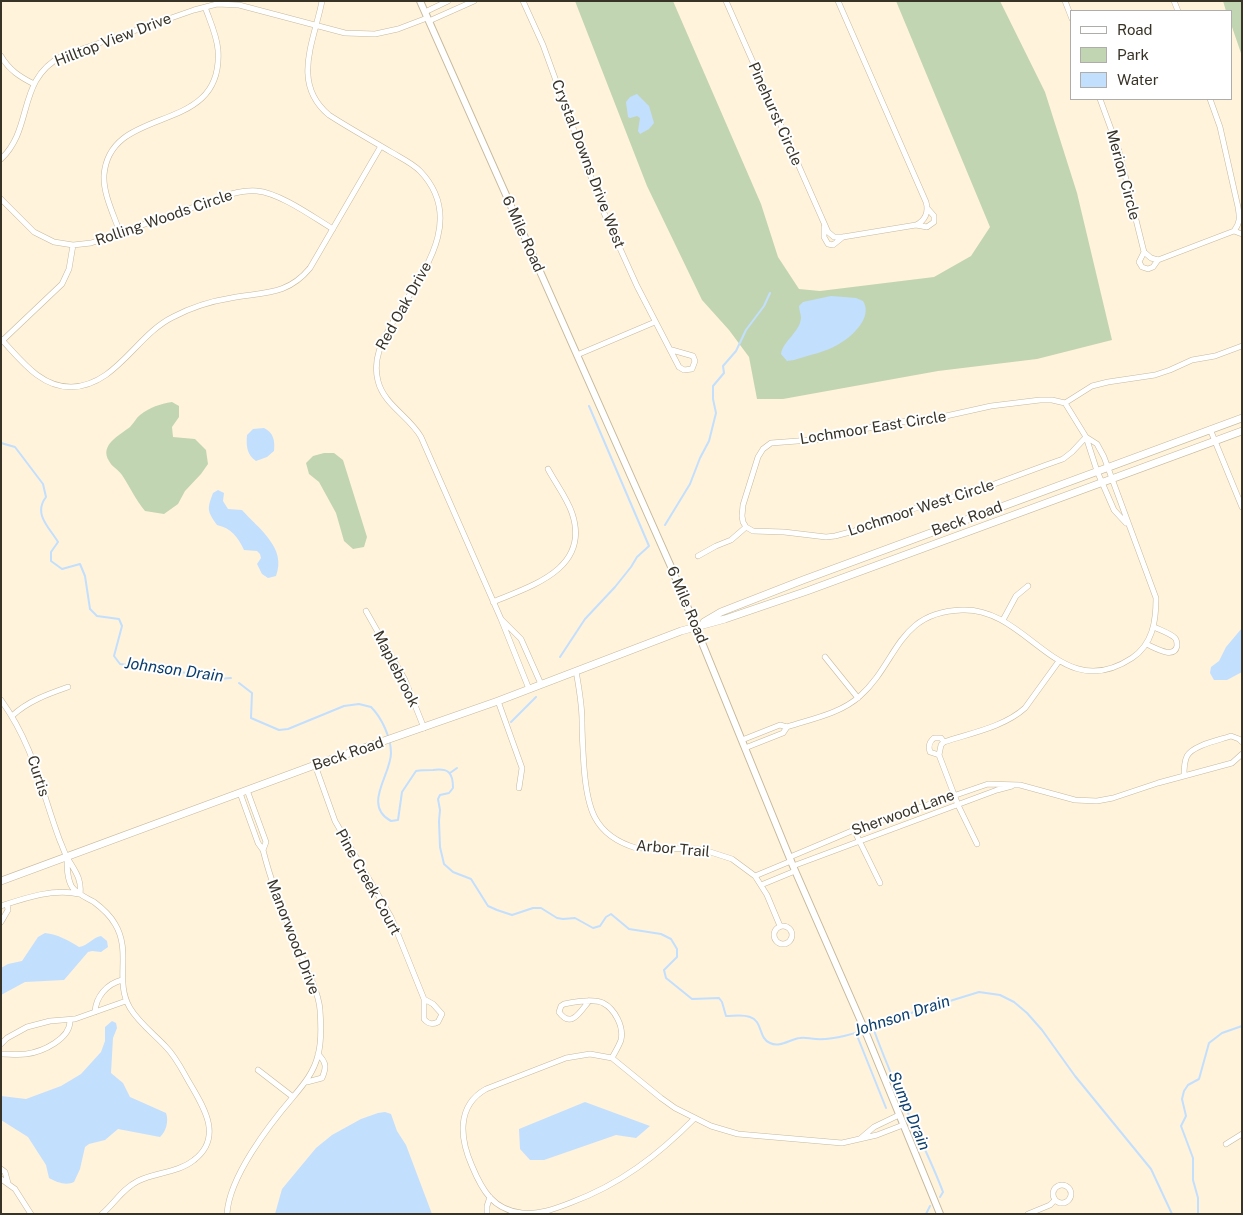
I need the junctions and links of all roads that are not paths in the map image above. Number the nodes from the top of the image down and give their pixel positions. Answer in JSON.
{"nodes":[{"id":1,"x":322,"y":1,"type":"edge"},
{"id":2,"x":420,"y":1,"type":"edge"},
{"id":3,"x":448,"y":1,"type":"edge"},
{"id":4,"x":474,"y":1,"type":"edge"},
{"id":5,"x":523,"y":1,"type":"edge"},
{"id":6,"x":726,"y":1,"type":"edge"},
{"id":7,"x":838,"y":1,"type":"edge"},
{"id":8,"x":1065,"y":1,"type":"edge"},
{"id":9,"x":205,"y":7,"type":"junction"},
{"id":10,"x":1070,"y":14,"type":"edge"},
{"id":11,"x":427,"y":17,"type":"junction"},
{"id":12,"x":317,"y":26,"type":"junction"},
{"id":13,"x":1,"y":56,"type":"edge"},
{"id":14,"x":34,"y":84,"type":"junction"},
{"id":15,"x":1100,"y":100,"type":"edge"},
{"id":16,"x":1210,"y":100,"type":"edge"},
{"id":17,"x":381,"y":146,"type":"junction"},
{"id":18,"x":1,"y":159,"type":"edge"},
{"id":19,"x":1,"y":199,"type":"edge"},
{"id":20,"x":927,"y":208,"type":"junction"},
{"id":21,"x":1241,"y":218,"type":"edge"},
{"id":22,"x":916,"y":224,"type":"junction"},
{"id":23,"x":824,"y":226,"type":"junction"},
{"id":24,"x":333,"y":229,"type":"junction"},
{"id":25,"x":1234,"y":231,"type":"junction"},
{"id":26,"x":120,"y":233,"type":"junction"},
{"id":27,"x":1242,"y":234,"type":"edge"},
{"id":28,"x":843,"y":237,"type":"junction"},
{"id":29,"x":74,"y":245,"type":"junction"},
{"id":30,"x":1144,"y":252,"type":"junction"},
{"id":31,"x":1158,"y":260,"type":"junction"},
{"id":32,"x":655,"y":322,"type":"junction"},
{"id":33,"x":2,"y":340,"type":"edge"},
{"id":34,"x":1242,"y":346,"type":"edge"},
{"id":35,"x":672,"y":350,"type":"junction"},
{"id":36,"x":577,"y":355,"type":"junction"},
{"id":37,"x":1065,"y":403,"type":"junction"},
{"id":38,"x":1242,"y":418,"type":"edge"},
{"id":39,"x":1210,"y":429,"type":"junction"},
{"id":40,"x":1242,"y":431,"type":"edge"},
{"id":41,"x":1086,"y":437,"type":"junction"},
{"id":42,"x":1214,"y":441,"type":"junction"},
{"id":43,"x":1107,"y":467,"type":"junction"},
{"id":44,"x":548,"y":470,"type":"dead end"},
{"id":45,"x":1098,"y":471,"type":"junction"},
{"id":46,"x":1111,"y":478,"type":"junction"},
{"id":47,"x":1102,"y":482,"type":"junction"},
{"id":48,"x":1242,"y":507,"type":"edge"},
{"id":49,"x":1128,"y":525,"type":"junction"},
{"id":50,"x":746,"y":527,"type":"junction"},
{"id":51,"x":698,"y":556,"type":"dead end"},
{"id":52,"x":1028,"y":586,"type":"dead end"},
{"id":53,"x":494,"y":602,"type":"junction"},
{"id":54,"x":366,"y":611,"type":"dead end"},
{"id":55,"x":501,"y":619,"type":"junction"},
{"id":56,"x":1003,"y":620,"type":"junction"},
{"id":57,"x":695,"y":627,"type":"junction"},
{"id":58,"x":1154,"y":627,"type":"junction"},
{"id":59,"x":1146,"y":644,"type":"junction"},
{"id":60,"x":825,"y":657,"type":"dead end"},
{"id":61,"x":1058,"y":661,"type":"junction"},
{"id":62,"x":576,"y":671,"type":"junction"},
{"id":63,"x":541,"y":684,"type":"junction"},
{"id":64,"x":68,"y":687,"type":"dead end"},
{"id":65,"x":529,"y":689,"type":"junction"},
{"id":66,"x":858,"y":698,"type":"junction"},
{"id":67,"x":1,"y":700,"type":"edge"},
{"id":68,"x":498,"y":701,"type":"junction"},
{"id":69,"x":12,"y":716,"type":"junction"},
{"id":70,"x":787,"y":727,"type":"junction"},
{"id":71,"x":424,"y":728,"type":"junction"},
{"id":72,"x":742,"y":740,"type":"junction"},
{"id":73,"x":944,"y":742,"type":"junction"},
{"id":74,"x":1242,"y":742,"type":"edge"},
{"id":75,"x":745,"y":748,"type":"junction"},
{"id":76,"x":1242,"y":754,"type":"edge"},
{"id":77,"x":939,"y":755,"type":"junction"},
{"id":78,"x":315,"y":765,"type":"junction"},
{"id":79,"x":1184,"y":776,"type":"junction"},
{"id":80,"x":1020,"y":785,"type":"junction"},
{"id":81,"x":519,"y":788,"type":"dead end"},
{"id":82,"x":244,"y":792,"type":"junction"},
{"id":83,"x":955,"y":794,"type":"junction"},
{"id":84,"x":958,"y":804,"type":"junction"},
{"id":85,"x":854,"y":830,"type":"junction"},
{"id":86,"x":859,"y":840,"type":"junction"},
{"id":87,"x":977,"y":844,"type":"dead end"},
{"id":88,"x":66,"y":857,"type":"junction"},
{"id":89,"x":792,"y":864,"type":"junction"},
{"id":90,"x":755,"y":876,"type":"junction"},
{"id":91,"x":1,"y":881,"type":"edge"},
{"id":92,"x":880,"y":883,"type":"dead end"},
{"id":93,"x":761,"y":885,"type":"junction"},
{"id":94,"x":80,"y":894,"type":"junction"},
{"id":95,"x":8,"y":904,"type":"junction"},
{"id":96,"x":1,"y":906,"type":"edge"},
{"id":97,"x":1,"y":922,"type":"edge"},
{"id":98,"x":780,"y":926,"type":"dead end"},
{"id":99,"x":122,"y":980,"type":"junction"},
{"id":100,"x":424,"y":999,"type":"junction"},
{"id":101,"x":126,"y":1001,"type":"junction"},
{"id":102,"x":589,"y":1001,"type":"junction"},
{"id":103,"x":95,"y":1012,"type":"junction"},
{"id":104,"x":70,"y":1020,"type":"junction"},
{"id":105,"x":1,"y":1044,"type":"edge"},
{"id":106,"x":1,"y":1054,"type":"edge"},
{"id":107,"x":318,"y":1054,"type":"junction"},
{"id":108,"x":612,"y":1058,"type":"junction"},
{"id":109,"x":258,"y":1070,"type":"dead end"},
{"id":110,"x":306,"y":1082,"type":"junction"},
{"id":111,"x":293,"y":1096,"type":"junction"},
{"id":112,"x":899,"y":1116,"type":"junction"},
{"id":113,"x":695,"y":1118,"type":"junction"},
{"id":114,"x":903,"y":1125,"type":"junction"},
{"id":115,"x":1242,"y":1134,"type":"edge"},
{"id":116,"x":859,"y":1140,"type":"junction"},
{"id":117,"x":1226,"y":1144,"type":"dead end"},
{"id":118,"x":1,"y":1169,"type":"edge"},
{"id":119,"x":1,"y":1179,"type":"edge"},
{"id":120,"x":8,"y":1183,"type":"junction"},
{"id":121,"x":490,"y":1197,"type":"junction"},
{"id":122,"x":1055,"y":1200,"type":"dead end"},
{"id":123,"x":530,"y":1213,"type":"edge"},
{"id":124,"x":31,"y":1214,"type":"edge"},
{"id":125,"x":102,"y":1214,"type":"edge"},
{"id":126,"x":227,"y":1214,"type":"edge"},
{"id":127,"x":488,"y":1214,"type":"edge"},
{"id":128,"x":940,"y":1214,"type":"edge"},
{"id":129,"x":1028,"y":1214,"type":"edge"}],
"edges":[{"from":1,"to":12,"type":"street","name":"Red Oak Drive"},
{"from":2,"to":11,"type":"street","name":"6 Mile Road"},
{"from":3,"to":11,"type":"street"},
{"from":4,"to":11,"type":"street"},
{"from":5,"to":32,"type":"street","name":"Crystal Downs Drive West"},
{"from":6,"to":23,"type":"street","name":"Pinehurst Circle"},
{"from":7,"to":20,"type":"street","name":"Pinehurst Circle"},
{"from":8,"to":10,"type":"street"},
{"from":9,"to":12,"type":"street","name":"Hilltop View Drive"},
{"from":9,"to":14,"type":"street","name":"Hilltop View Drive"},
{"from":9,"to":26,"type":"street"},
{"from":11,"to":12,"type":"street","name":"Hilltop View Drive"},
{"from":11,"to":36,"type":"street","name":"6 Mile Road"},
{"from":12,"to":17,"type":"street","name":"Red Oak Drive"},
{"from":13,"to":14,"type":"street"},
{"from":14,"to":18,"type":"street","name":"Hilltop View Drive"},
{"from":15,"to":30,"type":"street","name":"Merion Circle"},
{"from":16,"to":21,"type":"street"},
{"from":17,"to":24,"type":"street"},
{"from":17,"to":53,"type":"street","name":"Red Oak Drive"},
{"from":19,"to":29,"type":"street","name":"Rolling Woods Circle"},
{"from":20,"to":22,"type":"street"},
{"from":20,"to":22,"type":"street","name":"Pinehurst Circle"},
{"from":21,"to":25,"type":"street"},
{"from":22,"to":28,"type":"street","name":"Pinehurst Circle"},
{"from":23,"to":28,"type":"street"},
{"from":23,"to":28,"type":"street","name":"Pinehurst Circle"},
{"from":24,"to":26,"type":"street","name":"Rolling Woods Circle"},
{"from":24,"to":33,"type":"street"},
{"from":25,"to":27,"type":"street"},
{"from":25,"to":31,"type":"street","name":"Merion Circle"},
{"from":26,"to":29,"type":"street","name":"Rolling Woods Circle"},
{"from":29,"to":33,"type":"street"},
{"from":30,"to":31,"type":"street"},
{"from":30,"to":31,"type":"street","name":"Merion Circle"},
{"from":32,"to":35,"type":"street","name":"Crystal Downs Drive West"},
{"from":32,"to":36,"type":"street"},
{"from":34,"to":37,"type":"street"},
{"from":35,"to":35,"type":"street","name":"Crystal Downs Drive West"},
{"from":36,"to":57,"type":"street","name":"6 Mile Road"},
{"from":37,"to":41,"type":"street"},
{"from":37,"to":50,"type":"street","name":"Lochmoor East Circle"},
{"from":38,"to":39,"type":"main road","name":"Beck Road"},
{"from":39,"to":42,"type":"street"},
{"from":39,"to":43,"type":"main road","name":"Beck Road"},
{"from":40,"to":42,"type":"main road","name":"Beck Road"},
{"from":41,"to":43,"type":"street"},
{"from":41,"to":45,"type":"street"},
{"from":41,"to":50,"type":"street","name":"Lochmoor West Circle"},
{"from":42,"to":46,"type":"main road","name":"Beck Road"},
{"from":42,"to":48,"type":"street"},
{"from":43,"to":45,"type":"main road","name":"Beck Road"},
{"from":43,"to":46,"type":"street"},
{"from":44,"to":53,"type":"street"},
{"from":45,"to":47,"type":"street"},
{"from":45,"to":57,"type":"main road","name":"Beck Road"},
{"from":46,"to":47,"type":"main road","name":"Beck Road"},
{"from":46,"to":49,"type":"street"},
{"from":47,"to":49,"type":"street"},
{"from":47,"to":57,"type":"main road","name":"Beck Road"},
{"from":49,"to":58,"type":"street"},
{"from":50,"to":51,"type":"street"},
{"from":52,"to":56,"type":"street"},
{"from":53,"to":55,"type":"street","name":"Red Oak Drive"},
{"from":54,"to":71,"type":"street","name":"Maplebrook"},
{"from":55,"to":63,"type":"street","name":"Red Oak Drive"},
{"from":55,"to":65,"type":"street","name":"Red Oak Drive"},
{"from":56,"to":61,"type":"street"},
{"from":56,"to":66,"type":"street"},
{"from":57,"to":62,"type":"main road","name":"Beck Road"},
{"from":57,"to":72,"type":"street","name":"6 Mile Road"},
{"from":58,"to":59,"type":"street"},
{"from":58,"to":59,"type":"street"},
{"from":59,"to":61,"type":"street"},
{"from":60,"to":66,"type":"street"},
{"from":61,"to":73,"type":"street"},
{"from":62,"to":63,"type":"main road","name":"Beck Road"},
{"from":62,"to":90,"type":"street","name":"Arbor Trail"},
{"from":63,"to":65,"type":"main road","name":"Beck Road"},
{"from":64,"to":69,"type":"street"},
{"from":65,"to":68,"type":"main road","name":"Beck Road"},
{"from":66,"to":70,"type":"street"},
{"from":67,"to":69,"type":"street","name":"Curtis"},
{"from":68,"to":71,"type":"main road","name":"Beck Road"},
{"from":68,"to":81,"type":"street"},
{"from":69,"to":88,"type":"street","name":"Curtis"},
{"from":70,"to":72,"type":"street"},
{"from":70,"to":75,"type":"street"},
{"from":71,"to":78,"type":"main road","name":"Beck Road"},
{"from":72,"to":75,"type":"street","name":"6 Mile Road"},
{"from":73,"to":77,"type":"street"},
{"from":73,"to":77,"type":"street"},
{"from":74,"to":79,"type":"street"},
{"from":75,"to":89,"type":"street","name":"6 Mile Road"},
{"from":76,"to":79,"type":"street","name":"Sherwood Lane"},
{"from":77,"to":83,"type":"street"},
{"from":78,"to":82,"type":"main road","name":"Beck Road"},
{"from":78,"to":100,"type":"street","name":"Pine Creek Court"},
{"from":79,"to":80,"type":"street","name":"Sherwood Lane"},
{"from":80,"to":83,"type":"street","name":"Sherwood Lane"},
{"from":80,"to":84,"type":"street","name":"Sherwood Lane"},
{"from":82,"to":88,"type":"main road","name":"Beck Road"},
{"from":82,"to":107,"type":"street","name":"Manorwood Drive"},
{"from":83,"to":84,"type":"street"},
{"from":83,"to":85,"type":"street","name":"Sherwood Lane"},
{"from":84,"to":86,"type":"street","name":"Sherwood Lane"},
{"from":84,"to":87,"type":"street"},
{"from":85,"to":86,"type":"street"},
{"from":85,"to":89,"type":"street","name":"Sherwood Lane"},
{"from":86,"to":89,"type":"street","name":"Sherwood Lane"},
{"from":86,"to":92,"type":"street"},
{"from":88,"to":91,"type":"main road","name":"Beck Road"},
{"from":88,"to":94,"type":"street"},
{"from":88,"to":94,"type":"street"},
{"from":89,"to":90,"type":"street"},
{"from":89,"to":93,"type":"street"},
{"from":89,"to":112,"type":"street","name":"6 Mile Road"},
{"from":90,"to":93,"type":"street","name":"Arbor Trail"},
{"from":93,"to":98,"type":"street","name":"Arbor Trail"},
{"from":94,"to":95,"type":"street"},
{"from":94,"to":99,"type":"street"},
{"from":95,"to":96,"type":"street"},
{"from":95,"to":97,"type":"street"},
{"from":99,"to":101,"type":"street"},
{"from":99,"to":103,"type":"street"},
{"from":100,"to":100,"type":"street","name":"Pine Creek Court"},
{"from":101,"to":103,"type":"street"},
{"from":101,"to":125,"type":"street"},
{"from":102,"to":102,"type":"street"},
{"from":102,"to":108,"type":"street"},
{"from":103,"to":104,"type":"street"},
{"from":104,"to":105,"type":"street"},
{"from":104,"to":106,"type":"street"},
{"from":107,"to":110,"type":"street","name":"Manorwood Drive"},
{"from":107,"to":110,"type":"street","name":"Manorwood Drive"},
{"from":108,"to":113,"type":"street"},
{"from":108,"to":121,"type":"street"},
{"from":109,"to":111,"type":"street"},
{"from":110,"to":111,"type":"street","name":"Manorwood Drive"},
{"from":111,"to":126,"type":"street","name":"Manorwood Drive"},
{"from":112,"to":114,"type":"street","name":"6 Mile Road"},
{"from":112,"to":116,"type":"street"},
{"from":113,"to":116,"type":"street"},
{"from":113,"to":123,"type":"street"},
{"from":114,"to":116,"type":"street"},
{"from":114,"to":128,"type":"street","name":"6 Mile Road"},
{"from":115,"to":117,"type":"street"},
{"from":118,"to":120,"type":"street"},
{"from":119,"to":120,"type":"street"},
{"from":120,"to":124,"type":"street"},
{"from":121,"to":123,"type":"street"},
{"from":121,"to":127,"type":"street"},
{"from":122,"to":129,"type":"street"}]}
